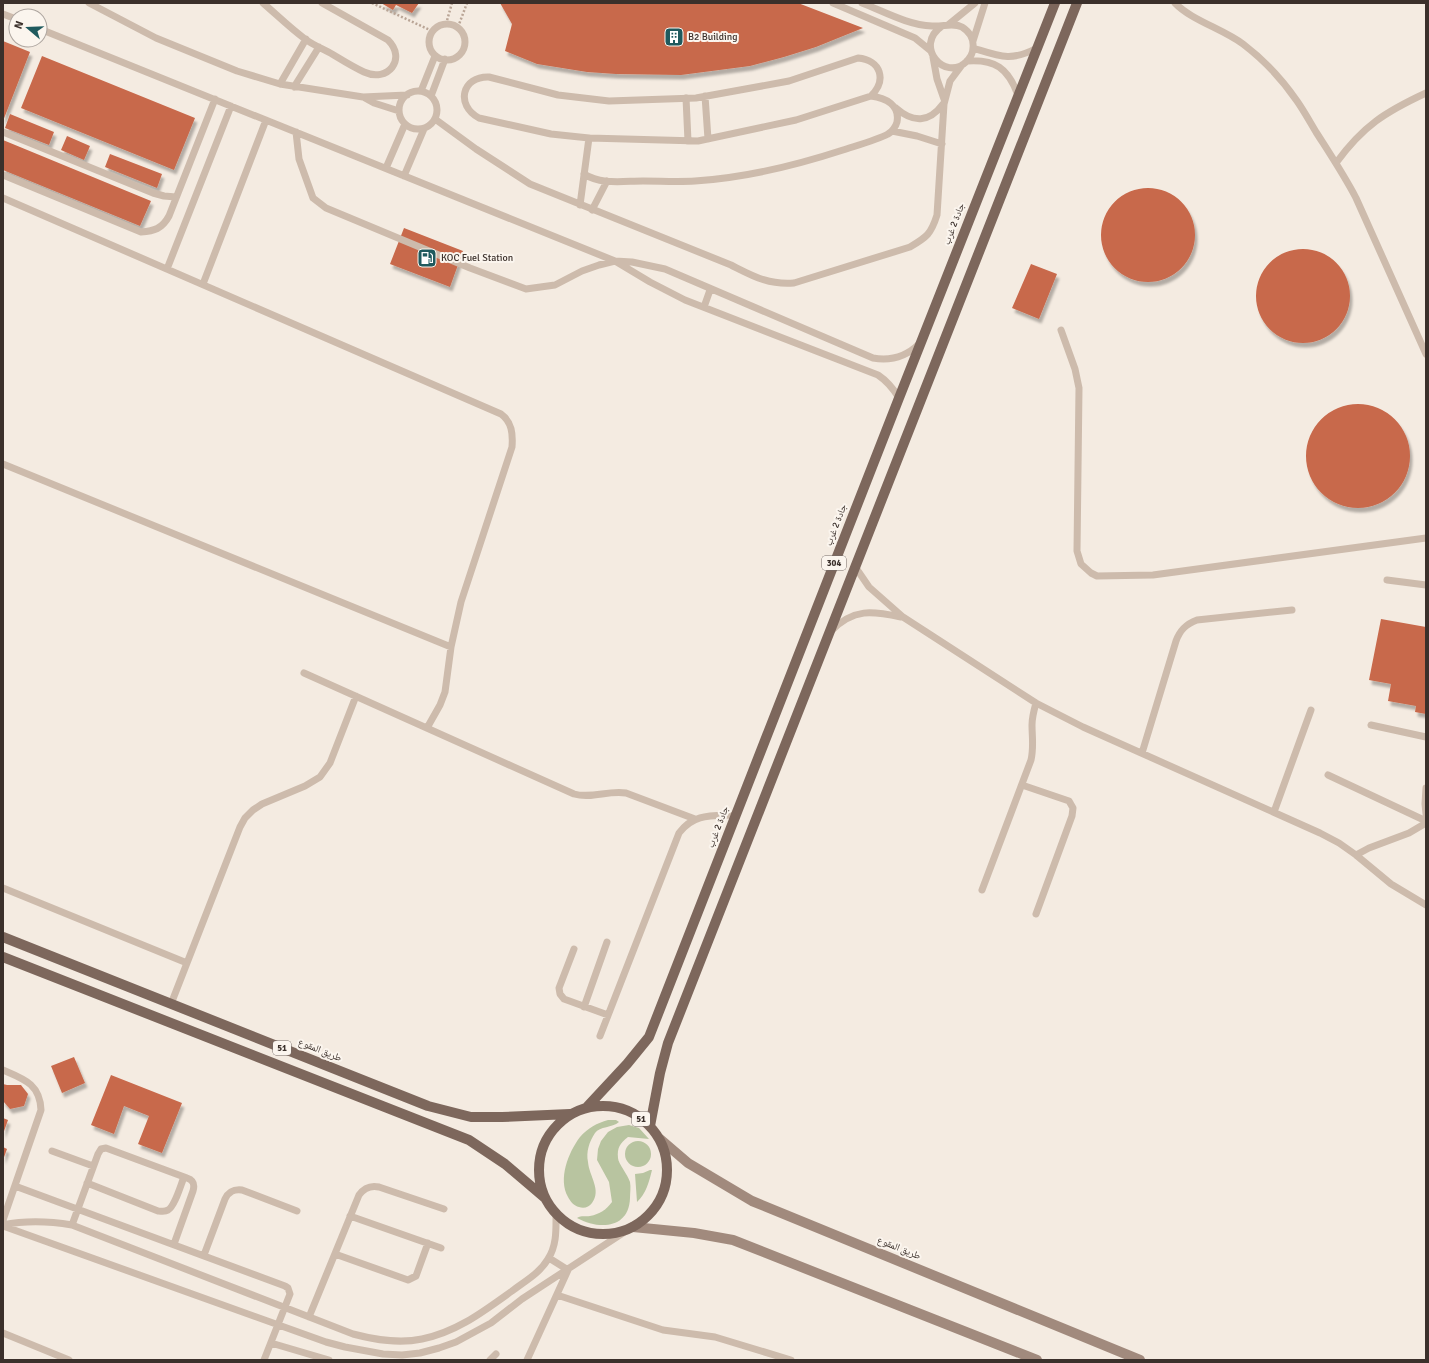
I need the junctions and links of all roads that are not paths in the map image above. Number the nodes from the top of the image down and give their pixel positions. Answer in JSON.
{"nodes":[{"id":1,"x":89,"y":3,"type":"edge"},
{"id":2,"x":263,"y":3,"type":"edge"},
{"id":3,"x":322,"y":3,"type":"edge"},
{"id":4,"x":833,"y":3,"type":"edge"},
{"id":5,"x":862,"y":3,"type":"edge"},
{"id":6,"x":976,"y":3,"type":"edge"},
{"id":7,"x":985,"y":3,"type":"edge"},
{"id":8,"x":1055,"y":3,"type":"edge"},
{"id":9,"x":1077,"y":3,"type":"edge"},
{"id":10,"x":1175,"y":3,"type":"edge"},
{"id":11,"x":945,"y":26,"type":"junction"},
{"id":12,"x":48,"y":32,"type":"edge"},
{"id":13,"x":306,"y":39,"type":"junction"},
{"id":14,"x":973,"y":44,"type":"junction"},
{"id":15,"x":319,"y":47,"type":"junction"},
{"id":16,"x":1037,"y":48,"type":"junction"},
{"id":17,"x":932,"y":54,"type":"junction"},
{"id":18,"x":435,"y":56,"type":"junction"},
{"id":19,"x":445,"y":59,"type":"junction"},
{"id":20,"x":964,"y":63,"type":"junction"},
{"id":21,"x":280,"y":84,"type":"junction"},
{"id":22,"x":294,"y":87,"type":"junction"},
{"id":23,"x":420,"y":91,"type":"junction"},
{"id":24,"x":1426,"y":93,"type":"edge"},
{"id":25,"x":407,"y":95,"type":"junction"},
{"id":26,"x":1018,"y":95,"type":"junction"},
{"id":27,"x":431,"y":96,"type":"junction"},
{"id":28,"x":705,"y":96,"type":"junction"},
{"id":29,"x":871,"y":96,"type":"junction"},
{"id":30,"x":363,"y":97,"type":"junction"},
{"id":31,"x":686,"y":98,"type":"junction"},
{"id":32,"x":215,"y":100,"type":"junction"},
{"id":33,"x":944,"y":102,"type":"junction"},
{"id":34,"x":231,"y":106,"type":"junction"},
{"id":35,"x":896,"y":108,"type":"junction"},
{"id":36,"x":399,"y":111,"type":"junction"},
{"id":37,"x":435,"y":119,"type":"junction"},
{"id":38,"x":266,"y":120,"type":"junction"},
{"id":39,"x":405,"y":124,"type":"junction"},
{"id":40,"x":424,"y":129,"type":"junction"},
{"id":41,"x":892,"y":131,"type":"junction"},
{"id":42,"x":3,"y":132,"type":"edge"},
{"id":43,"x":296,"y":132,"type":"junction"},
{"id":44,"x":589,"y":138,"type":"junction"},
{"id":45,"x":708,"y":139,"type":"junction"},
{"id":46,"x":688,"y":141,"type":"junction"},
{"id":47,"x":942,"y":144,"type":"junction"},
{"id":48,"x":1336,"y":163,"type":"junction"},
{"id":49,"x":386,"y":168,"type":"junction"},
{"id":50,"x":584,"y":174,"type":"junction"},
{"id":51,"x":3,"y":175,"type":"edge"},
{"id":52,"x":404,"y":176,"type":"junction"},
{"id":53,"x":607,"y":181,"type":"junction"},
{"id":54,"x":176,"y":197,"type":"junction"},
{"id":55,"x":4,"y":200,"type":"edge"},
{"id":56,"x":580,"y":205,"type":"junction"},
{"id":57,"x":592,"y":210,"type":"junction"},
{"id":58,"x":615,"y":261,"type":"junction"},
{"id":59,"x":167,"y":269,"type":"junction"},
{"id":60,"x":203,"y":284,"type":"junction"},
{"id":61,"x":710,"y":290,"type":"junction"},
{"id":62,"x":704,"y":307,"type":"junction"},
{"id":63,"x":1061,"y":330,"type":"dead end"},
{"id":64,"x":921,"y":342,"type":"junction"},
{"id":65,"x":1426,"y":354,"type":"edge"},
{"id":66,"x":873,"y":358,"type":"junction"},
{"id":67,"x":869,"y":371,"type":"junction"},
{"id":68,"x":899,"y":398,"type":"junction"},
{"id":69,"x":3,"y":464,"type":"edge"},
{"id":70,"x":1426,"y":538,"type":"edge"},
{"id":71,"x":856,"y":568,"type":"junction"},
{"id":72,"x":1387,"y":580,"type":"dead end"},
{"id":73,"x":1426,"y":585,"type":"edge"},
{"id":74,"x":1292,"y":610,"type":"dead end"},
{"id":75,"x":903,"y":617,"type":"junction"},
{"id":76,"x":831,"y":632,"type":"junction"},
{"id":77,"x":452,"y":646,"type":"junction"},
{"id":78,"x":304,"y":673,"type":"dead end"},
{"id":79,"x":356,"y":696,"type":"junction"},
{"id":80,"x":1036,"y":703,"type":"junction"},
{"id":81,"x":1311,"y":710,"type":"dead end"},
{"id":82,"x":1370,"y":725,"type":"dead end"},
{"id":83,"x":427,"y":728,"type":"junction"},
{"id":84,"x":1426,"y":737,"type":"edge"},
{"id":85,"x":1142,"y":753,"type":"junction"},
{"id":86,"x":1328,"y":775,"type":"dead end"},
{"id":87,"x":1022,"y":785,"type":"junction"},
{"id":88,"x":1426,"y":788,"type":"edge"},
{"id":89,"x":1274,"y":812,"type":"junction"},
{"id":90,"x":1426,"y":814,"type":"edge"},
{"id":91,"x":736,"y":815,"type":"junction"},
{"id":92,"x":695,"y":819,"type":"junction"},
{"id":93,"x":1426,"y":822,"type":"edge"},
{"id":94,"x":1356,"y":855,"type":"junction"},
{"id":95,"x":3,"y":888,"type":"edge"},
{"id":96,"x":982,"y":890,"type":"dead end"},
{"id":97,"x":1426,"y":906,"type":"edge"},
{"id":98,"x":1036,"y":914,"type":"dead end"},
{"id":99,"x":3,"y":937,"type":"edge"},
{"id":100,"x":607,"y":942,"type":"dead end"},
{"id":101,"x":574,"y":949,"type":"dead end"},
{"id":102,"x":3,"y":956,"type":"edge"},
{"id":103,"x":188,"y":962,"type":"junction"},
{"id":104,"x":171,"y":1004,"type":"junction"},
{"id":105,"x":584,"y":1007,"type":"junction"},
{"id":106,"x":608,"y":1016,"type":"junction"},
{"id":107,"x":600,"y":1036,"type":"dead end"},
{"id":108,"x":3,"y":1070,"type":"edge"},
{"id":109,"x":587,"y":1107,"type":"junction"},
{"id":110,"x":570,"y":1114,"type":"junction"},
{"id":111,"x":650,"y":1126,"type":"junction"},
{"id":112,"x":660,"y":1139,"type":"junction"},
{"id":113,"x":52,"y":1151,"type":"dead end"},
{"id":114,"x":93,"y":1166,"type":"junction"},
{"id":115,"x":184,"y":1176,"type":"junction"},
{"id":116,"x":87,"y":1183,"type":"junction"},
{"id":117,"x":15,"y":1186,"type":"junction"},
{"id":118,"x":545,"y":1198,"type":"junction"},
{"id":119,"x":78,"y":1209,"type":"junction"},
{"id":120,"x":444,"y":1209,"type":"dead end"},
{"id":121,"x":297,"y":1211,"type":"dead end"},
{"id":122,"x":556,"y":1214,"type":"junction"},
{"id":123,"x":350,"y":1216,"type":"junction"},
{"id":124,"x":3,"y":1220,"type":"edge"},
{"id":125,"x":3,"y":1225,"type":"edge"},
{"id":126,"x":72,"y":1225,"type":"junction"},
{"id":127,"x":631,"y":1228,"type":"junction"},
{"id":128,"x":428,"y":1243,"type":"junction"},
{"id":129,"x":174,"y":1244,"type":"junction"},
{"id":130,"x":441,"y":1248,"type":"dead end"},
{"id":131,"x":335,"y":1254,"type":"junction"},
{"id":132,"x":204,"y":1255,"type":"junction"},
{"id":133,"x":549,"y":1258,"type":"junction"},
{"id":134,"x":568,"y":1270,"type":"junction"},
{"id":135,"x":557,"y":1295,"type":"junction"},
{"id":136,"x":285,"y":1308,"type":"junction"},
{"id":137,"x":309,"y":1317,"type":"junction"},
{"id":138,"x":278,"y":1325,"type":"junction"},
{"id":139,"x":3,"y":1333,"type":"edge"},
{"id":140,"x":271,"y":1343,"type":"junction"},
{"id":141,"x":496,"y":1354,"type":"dead end"},
{"id":142,"x":70,"y":1360,"type":"edge"},
{"id":143,"x":264,"y":1360,"type":"edge"},
{"id":144,"x":329,"y":1360,"type":"edge"},
{"id":145,"x":490,"y":1360,"type":"edge"},
{"id":146,"x":527,"y":1360,"type":"edge"},
{"id":147,"x":791,"y":1360,"type":"edge"},
{"id":148,"x":1037,"y":1360,"type":"edge"},
{"id":149,"x":1140,"y":1360,"type":"edge"}],
"edges":[{"from":1,"to":21,"type":"lane"},
{"from":2,"to":13,"type":"lane"},
{"from":3,"to":15,"type":"lane"},
{"from":4,"to":17,"type":"lane"},
{"from":5,"to":11,"type":"lane"},
{"from":6,"to":11,"type":"lane"},
{"from":7,"to":14,"type":"lane"},
{"from":8,"to":16,"type":"main road","name":"جادة 2 غرب","number":"304"},
{"from":9,"to":71,"type":"main road","number":"304"},
{"from":10,"to":48,"type":"lane"},
{"from":11,"to":14,"type":"lane"},
{"from":11,"to":17,"type":"lane"},
{"from":12,"to":32,"type":"lane"},
{"from":13,"to":15,"type":"lane"},
{"from":13,"to":21,"type":"lane"},
{"from":14,"to":16,"type":"lane"},
{"from":14,"to":20,"type":"lane"},
{"from":15,"to":22,"type":"lane"},
{"from":16,"to":26,"type":"main road","name":"جادة 2 غرب","number":"304"},
{"from":17,"to":20,"type":"lane"},
{"from":17,"to":33,"type":"lane"},
{"from":18,"to":19,"type":"lane"},
{"from":18,"to":19,"type":"lane"},
{"from":18,"to":23,"type":"lane"},
{"from":19,"to":27,"type":"lane"},
{"from":20,"to":26,"type":"lane"},
{"from":20,"to":33,"type":"lane"},
{"from":21,"to":22,"type":"lane"},
{"from":22,"to":30,"type":"lane"},
{"from":23,"to":25,"type":"lane"},
{"from":23,"to":27,"type":"lane"},
{"from":24,"to":48,"type":"lane"},
{"from":25,"to":30,"type":"lane"},
{"from":25,"to":36,"type":"lane"},
{"from":26,"to":64,"type":"main road","name":"جادة 2 غرب","number":"304"},
{"from":27,"to":37,"type":"lane"},
{"from":28,"to":29,"type":"lane"},
{"from":28,"to":31,"type":"lane"},
{"from":28,"to":45,"type":"lane"},
{"from":29,"to":35,"type":"lane"},
{"from":29,"to":45,"type":"lane"},
{"from":30,"to":36,"type":"lane"},
{"from":31,"to":44,"type":"lane"},
{"from":31,"to":46,"type":"lane"},
{"from":32,"to":34,"type":"lane"},
{"from":32,"to":54,"type":"lane"},
{"from":33,"to":35,"type":"lane"},
{"from":33,"to":47,"type":"lane"},
{"from":34,"to":38,"type":"lane"},
{"from":34,"to":59,"type":"lane"},
{"from":35,"to":41,"type":"lane"},
{"from":36,"to":39,"type":"lane"},
{"from":37,"to":40,"type":"lane"},
{"from":37,"to":56,"type":"lane"},
{"from":38,"to":43,"type":"lane"},
{"from":38,"to":60,"type":"lane"},
{"from":39,"to":40,"type":"lane"},
{"from":39,"to":49,"type":"lane"},
{"from":40,"to":52,"type":"lane"},
{"from":41,"to":47,"type":"lane"},
{"from":41,"to":53,"type":"lane"},
{"from":42,"to":54,"type":"lane"},
{"from":43,"to":49,"type":"lane"},
{"from":43,"to":58,"type":"lane"},
{"from":44,"to":46,"type":"lane"},
{"from":44,"to":50,"type":"lane"},
{"from":45,"to":46,"type":"lane"},
{"from":47,"to":57,"type":"lane"},
{"from":48,"to":65,"type":"lane"},
{"from":49,"to":52,"type":"lane"},
{"from":50,"to":53,"type":"lane"},
{"from":50,"to":56,"type":"lane"},
{"from":51,"to":54,"type":"lane"},
{"from":52,"to":58,"type":"lane"},
{"from":53,"to":57,"type":"lane"},
{"from":55,"to":59,"type":"lane"},
{"from":56,"to":57,"type":"lane"},
{"from":58,"to":61,"type":"lane"},
{"from":58,"to":62,"type":"lane"},
{"from":59,"to":60,"type":"lane"},
{"from":60,"to":77,"type":"lane"},
{"from":61,"to":62,"type":"lane"},
{"from":61,"to":66,"type":"lane"},
{"from":62,"to":67,"type":"lane"},
{"from":63,"to":70,"type":"lane"},
{"from":64,"to":66,"type":"lane"},
{"from":64,"to":68,"type":"main road","name":"جادة 2 غرب","number":"304"},
{"from":66,"to":67,"type":"lane"},
{"from":67,"to":68,"type":"lane"},
{"from":68,"to":91,"type":"main road","name":"جادة 2 غرب","number":"304"},
{"from":69,"to":77,"type":"lane"},
{"from":71,"to":75,"type":"lane"},
{"from":71,"to":76,"type":"main road","number":"304"},
{"from":72,"to":73,"type":"lane"},
{"from":74,"to":85,"type":"lane"},
{"from":75,"to":76,"type":"lane"},
{"from":75,"to":80,"type":"lane"},
{"from":76,"to":111,"type":"main road","number":"304"},
{"from":77,"to":83,"type":"lane"},
{"from":78,"to":79,"type":"lane"},
{"from":79,"to":83,"type":"lane"},
{"from":79,"to":103,"type":"lane"},
{"from":80,"to":85,"type":"lane"},
{"from":80,"to":87,"type":"lane"},
{"from":81,"to":89,"type":"lane"},
{"from":82,"to":84,"type":"lane"},
{"from":83,"to":92,"type":"lane"},
{"from":85,"to":89,"type":"lane"},
{"from":86,"to":93,"type":"lane"},
{"from":87,"to":96,"type":"lane"},
{"from":87,"to":98,"type":"lane"},
{"from":88,"to":90,"type":"lane"},
{"from":89,"to":94,"type":"lane"},
{"from":91,"to":92,"type":"lane"},
{"from":91,"to":109,"type":"main road","name":"جادة 2 غرب","number":"304"},
{"from":92,"to":106,"type":"lane"},
{"from":93,"to":94,"type":"lane"},
{"from":94,"to":97,"type":"lane"},
{"from":95,"to":103,"type":"lane"},
{"from":99,"to":104,"type":"main road","name":"طريق المقوع","number":"51"},
{"from":100,"to":105,"type":"lane"},
{"from":101,"to":105,"type":"lane"},
{"from":102,"to":118,"type":"main road","number":"51"},
{"from":103,"to":104,"type":"lane"},
{"from":104,"to":110,"type":"main road","name":"طريق المقوع","number":"51"},
{"from":105,"to":106,"type":"lane"},
{"from":106,"to":107,"type":"lane"},
{"from":108,"to":117,"type":"lane"},
{"from":109,"to":110,"type":"main road","number":"51"},
{"from":109,"to":111,"type":"main road","number":"51"},
{"from":110,"to":118,"type":"main road","number":"51"},
{"from":111,"to":112,"type":"main road","number":"51"},
{"from":112,"to":127,"type":"main road","number":"51"},
{"from":112,"to":149,"type":"street","name":"طريق المقوع","number":"51"},
{"from":113,"to":114,"type":"lane"},
{"from":114,"to":115,"type":"lane"},
{"from":114,"to":116,"type":"lane"},
{"from":115,"to":116,"type":"lane"},
{"from":115,"to":129,"type":"lane"},
{"from":116,"to":119,"type":"lane"},
{"from":117,"to":119,"type":"lane"},
{"from":117,"to":124,"type":"lane"},
{"from":118,"to":122,"type":"main road","number":"51"},
{"from":119,"to":126,"type":"lane"},
{"from":119,"to":129,"type":"lane"},
{"from":120,"to":123,"type":"lane"},
{"from":121,"to":132,"type":"lane"},
{"from":122,"to":127,"type":"main road","number":"51"},
{"from":122,"to":133,"type":"lane"},
{"from":123,"to":128,"type":"lane"},
{"from":123,"to":131,"type":"lane"},
{"from":125,"to":126,"type":"lane"},
{"from":125,"to":138,"type":"lane"},
{"from":126,"to":136,"type":"lane"},
{"from":127,"to":134,"type":"lane"},
{"from":127,"to":148,"type":"street","number":"51"},
{"from":128,"to":130,"type":"lane"},
{"from":128,"to":131,"type":"lane"},
{"from":129,"to":132,"type":"lane"},
{"from":131,"to":137,"type":"lane"},
{"from":132,"to":136,"type":"lane"},
{"from":133,"to":134,"type":"lane"},
{"from":133,"to":137,"type":"lane"},
{"from":134,"to":135,"type":"lane"},
{"from":134,"to":138,"type":"lane"},
{"from":135,"to":146,"type":"lane"},
{"from":135,"to":147,"type":"lane"},
{"from":136,"to":137,"type":"lane"},
{"from":136,"to":138,"type":"lane"},
{"from":138,"to":140,"type":"lane"},
{"from":139,"to":142,"type":"lane"},
{"from":140,"to":143,"type":"lane"},
{"from":140,"to":144,"type":"lane"},
{"from":141,"to":145,"type":"lane"}]}
